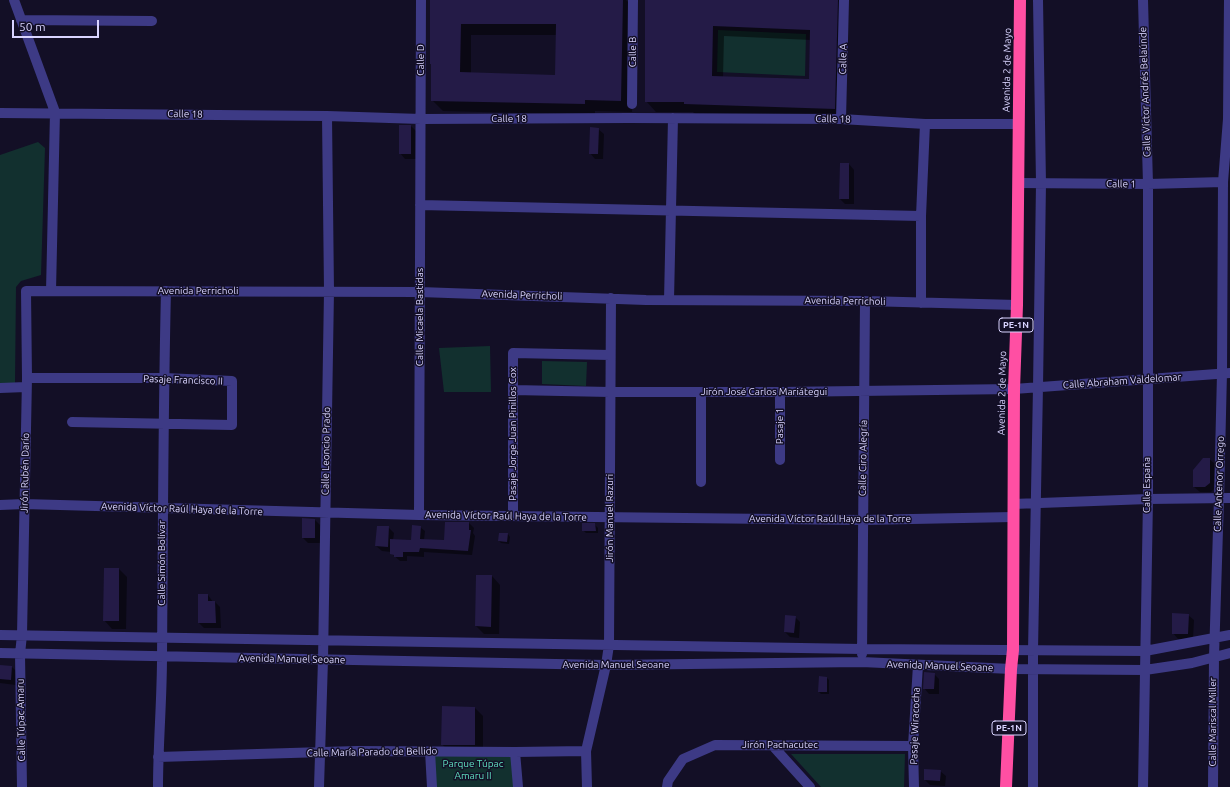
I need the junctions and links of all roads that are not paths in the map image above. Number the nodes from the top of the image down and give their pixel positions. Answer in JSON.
{"nodes":[{"id":1,"x":14,"y":0,"type":"edge"},
{"id":2,"x":421,"y":0,"type":"edge"},
{"id":3,"x":633,"y":0,"type":"edge"},
{"id":4,"x":844,"y":0,"type":"edge"},
{"id":5,"x":1020,"y":0,"type":"edge"},
{"id":6,"x":1038,"y":0,"type":"edge"},
{"id":7,"x":1143,"y":0,"type":"edge"},
{"id":8,"x":1229,"y":0,"type":"edge"},
{"id":9,"x":21,"y":20,"type":"junction"},
{"id":10,"x":152,"y":21,"type":"dead end"},
{"id":11,"x":1230,"y":22,"type":"edge"},
{"id":12,"x":632,"y":104,"type":"dead end"},
{"id":13,"x":55,"y":112,"type":"junction"},
{"id":14,"x":0,"y":113,"type":"edge"},
{"id":15,"x":327,"y":116,"type":"junction"},
{"id":16,"x":673,"y":118,"type":"junction"},
{"id":17,"x":421,"y":119,"type":"junction"},
{"id":18,"x":841,"y":119,"type":"junction"},
{"id":19,"x":1229,"y":119,"type":"edge"},
{"id":20,"x":925,"y":124,"type":"junction"},
{"id":21,"x":1019,"y":124,"type":"junction"},
{"id":22,"x":1223,"y":182,"type":"junction"},
{"id":23,"x":1018,"y":183,"type":"junction"},
{"id":24,"x":1041,"y":183,"type":"junction"},
{"id":25,"x":1148,"y":184,"type":"junction"},
{"id":26,"x":420,"y":205,"type":"junction"},
{"id":27,"x":671,"y":211,"type":"junction"},
{"id":28,"x":921,"y":216,"type":"junction"},
{"id":29,"x":1226,"y":245,"type":"edge"},
{"id":30,"x":26,"y":291,"type":"joint"},
{"id":31,"x":166,"y":291,"type":"junction"},
{"id":32,"x":329,"y":291,"type":"junction"},
{"id":33,"x":51,"y":292,"type":"junction"},
{"id":34,"x":420,"y":292,"type":"junction"},
{"id":35,"x":611,"y":298,"type":"junction"},
{"id":36,"x":669,"y":300,"type":"junction"},
{"id":37,"x":865,"y":301,"type":"junction"},
{"id":38,"x":920,"y":303,"type":"junction"},
{"id":39,"x":1017,"y":304,"type":"junction"},
{"id":40,"x":610,"y":355,"type":"junction"},
{"id":41,"x":1226,"y":373,"type":"edge"},
{"id":42,"x":164,"y":378,"type":"junction"},
{"id":43,"x":1147,"y":379,"type":"junction"},
{"id":44,"x":26,"y":383,"type":"junction"},
{"id":45,"x":1038,"y":387,"type":"junction"},
{"id":46,"x":0,"y":388,"type":"edge"},
{"id":47,"x":1014,"y":389,"type":"junction"},
{"id":48,"x":513,"y":390,"type":"junction"},
{"id":49,"x":864,"y":391,"type":"junction"},
{"id":50,"x":610,"y":392,"type":"junction"},
{"id":51,"x":701,"y":392,"type":"junction"},
{"id":52,"x":780,"y":392,"type":"junction"},
{"id":53,"x":72,"y":422,"type":"dead end"},
{"id":54,"x":163,"y":424,"type":"junction"},
{"id":55,"x":780,"y":460,"type":"dead end"},
{"id":56,"x":701,"y":482,"type":"dead end"},
{"id":57,"x":1219,"y":498,"type":"junction"},
{"id":58,"x":1230,"y":498,"type":"edge"},
{"id":59,"x":1148,"y":499,"type":"junction"},
{"id":60,"x":24,"y":504,"type":"junction"},
{"id":61,"x":1013,"y":504,"type":"junction"},
{"id":62,"x":1036,"y":504,"type":"junction"},
{"id":63,"x":0,"y":505,"type":"edge"},
{"id":64,"x":162,"y":508,"type":"junction"},
{"id":65,"x":325,"y":512,"type":"junction"},
{"id":66,"x":419,"y":515,"type":"junction"},
{"id":67,"x":513,"y":516,"type":"junction"},
{"id":68,"x":610,"y":517,"type":"junction"},
{"id":69,"x":1013,"y":517,"type":"junction"},
{"id":70,"x":862,"y":520,"type":"junction"},
{"id":71,"x":0,"y":634,"type":"edge"},
{"id":72,"x":22,"y":635,"type":"junction"},
{"id":73,"x":1230,"y":635,"type":"edge"},
{"id":74,"x":161,"y":638,"type":"junction"},
{"id":75,"x":1215,"y":638,"type":"junction"},
{"id":76,"x":323,"y":640,"type":"junction"},
{"id":77,"x":609,"y":644,"type":"junction"},
{"id":78,"x":862,"y":649,"type":"junction"},
{"id":79,"x":1013,"y":650,"type":"junction"},
{"id":80,"x":1033,"y":650,"type":"junction"},
{"id":81,"x":1145,"y":651,"type":"junction"},
{"id":82,"x":0,"y":653,"type":"edge"},
{"id":83,"x":1230,"y":653,"type":"edge"},
{"id":84,"x":20,"y":654,"type":"junction"},
{"id":85,"x":1214,"y":656,"type":"junction"},
{"id":86,"x":162,"y":657,"type":"junction"},
{"id":87,"x":323,"y":660,"type":"junction"},
{"id":88,"x":862,"y":662,"type":"junction"},
{"id":89,"x":918,"y":665,"type":"junction"},
{"id":90,"x":606,"y":666,"type":"junction"},
{"id":91,"x":1011,"y":669,"type":"junction"},
{"id":92,"x":1033,"y":669,"type":"junction"},
{"id":93,"x":1145,"y":670,"type":"junction"},
{"id":94,"x":772,"y":745,"type":"junction"},
{"id":95,"x":913,"y":746,"type":"junction"},
{"id":96,"x":430,"y":751,"type":"junction"},
{"id":97,"x":586,"y":751,"type":"junction"},
{"id":98,"x":320,"y":752,"type":"junction"},
{"id":99,"x":515,"y":752,"type":"junction"},
{"id":100,"x":158,"y":758,"type":"junction"},
{"id":101,"x":22,"y":787,"type":"edge"},
{"id":102,"x":158,"y":787,"type":"edge"},
{"id":103,"x":319,"y":787,"type":"edge"},
{"id":104,"x":432,"y":787,"type":"edge"},
{"id":105,"x":518,"y":787,"type":"edge"},
{"id":106,"x":587,"y":787,"type":"edge"},
{"id":107,"x":667,"y":787,"type":"edge"},
{"id":108,"x":810,"y":787,"type":"edge"},
{"id":109,"x":914,"y":787,"type":"edge"},
{"id":110,"x":1006,"y":787,"type":"edge"},
{"id":111,"x":1033,"y":787,"type":"edge"},
{"id":112,"x":1143,"y":787,"type":"edge"},
{"id":113,"x":1213,"y":787,"type":"edge"}],
"edges":[{"from":1,"to":9,"type":"street"},
{"from":2,"to":17,"type":"street","name":"Calle D"},
{"from":3,"to":12,"type":"street","name":"Calle B"},
{"from":4,"to":18,"type":"street","name":"Calle A"},
{"from":5,"to":21,"type":"highway","name":"Avenida 2 de Mayo","number":"PE-1N"},
{"from":6,"to":24,"type":"street"},
{"from":7,"to":25,"type":"street","name":"Calle Víctor Andrés Belaúnde"},
{"from":8,"to":11,"type":"street","name":"Calle Antenor Orrego"},
{"from":9,"to":10,"type":"street"},
{"from":9,"to":13,"type":"street"},
{"from":11,"to":19,"type":"street","name":"Calle Antenor Orrego"},
{"from":13,"to":14,"type":"street","name":"Calle 18"},
{"from":13,"to":15,"type":"street","name":"Calle 18"},
{"from":13,"to":33,"type":"street"},
{"from":15,"to":17,"type":"street","name":"Calle 18"},
{"from":15,"to":32,"type":"street","name":"Calle Leoncio Prado"},
{"from":16,"to":17,"type":"street","name":"Calle 18"},
{"from":16,"to":18,"type":"street","name":"Calle 18"},
{"from":16,"to":27,"type":"street"},
{"from":17,"to":26,"type":"street","name":"Calle Micaela Bastidas"},
{"from":18,"to":20,"type":"street","name":"Calle 18"},
{"from":19,"to":22,"type":"street","name":"Calle Antenor Orrego"},
{"from":20,"to":21,"type":"street","name":"Calle 18"},
{"from":20,"to":28,"type":"street"},
{"from":21,"to":23,"type":"highway","name":"Avenida 2 de Mayo","number":"PE-1N"},
{"from":22,"to":25,"type":"street","name":"Calle 1"},
{"from":22,"to":29,"type":"street","name":"Calle Antenor Orrego"},
{"from":23,"to":24,"type":"street","name":"Calle 1"},
{"from":23,"to":39,"type":"highway","name":"Avenida 2 de Mayo","number":"PE-1N"},
{"from":24,"to":25,"type":"street","name":"Calle 1"},
{"from":24,"to":45,"type":"street"},
{"from":25,"to":43,"type":"street","name":"Calle España"},
{"from":26,"to":27,"type":"street"},
{"from":26,"to":34,"type":"street","name":"Calle Micaela Bastidas"},
{"from":27,"to":28,"type":"street"},
{"from":27,"to":36,"type":"street"},
{"from":28,"to":38,"type":"street"},
{"from":29,"to":41,"type":"street","name":"Calle Antenor Orrego"},
{"from":30,"to":33,"type":"street","name":"Avenida Perricholi"},
{"from":30,"to":44,"type":"street","name":"Jirón Rubén Darío"},
{"from":31,"to":32,"type":"street","name":"Avenida Perricholi"},
{"from":31,"to":33,"type":"street","name":"Avenida Perricholi"},
{"from":31,"to":42,"type":"street","name":"Calle Simón Bolívar"},
{"from":32,"to":34,"type":"street","name":"Avenida Perricholi"},
{"from":32,"to":65,"type":"street","name":"Calle Leoncio Prado"},
{"from":34,"to":35,"type":"street","name":"Avenida Perricholi"},
{"from":34,"to":66,"type":"street","name":"Calle Micaela Bastidas"},
{"from":35,"to":36,"type":"street","name":"Avenida Perricholi"},
{"from":35,"to":40,"type":"street","name":"Jirón Manuel Razuri"},
{"from":36,"to":37,"type":"street","name":"Avenida Perricholi"},
{"from":37,"to":38,"type":"street","name":"Avenida Perricholi"},
{"from":37,"to":49,"type":"street","name":"Calle Ciro Alegría"},
{"from":38,"to":39,"type":"street","name":"Avenida Perricholi"},
{"from":39,"to":47,"type":"highway","name":"Avenida 2 de Mayo","number":"PE-1N"},
{"from":40,"to":48,"type":"street","name":"Pasaje Jorge Juan Pinillos Cox"},
{"from":40,"to":50,"type":"street","name":"Jirón Manuel Razuri"},
{"from":41,"to":43,"type":"street","name":"Calle Abraham Valdelomar"},
{"from":41,"to":57,"type":"street","name":"Calle Antenor Orrego"},
{"from":42,"to":44,"type":"street","name":"Pasaje Francisco II"},
{"from":42,"to":54,"type":"street","name":"Calle Simón Bolívar"},
{"from":42,"to":54,"type":"street","name":"Pasaje Francisco II"},
{"from":43,"to":45,"type":"street","name":"Calle Abraham Valdelomar"},
{"from":43,"to":59,"type":"street","name":"Calle España"},
{"from":44,"to":46,"type":"street","name":"Pasaje Francisco II"},
{"from":44,"to":60,"type":"street","name":"Jirón Rubén Darío"},
{"from":45,"to":47,"type":"street","name":"Calle Abraham Valdelomar"},
{"from":45,"to":62,"type":"street"},
{"from":47,"to":49,"type":"street","name":"Jirón José Carlos Mariátegui"},
{"from":47,"to":61,"type":"highway","name":"Avenida 2 de Mayo","number":"PE-1N"},
{"from":48,"to":50,"type":"street","name":"Jirón José Carlos Mariátegui"},
{"from":48,"to":67,"type":"street","name":"Pasaje Jorge Juan Pinillos Cox"},
{"from":49,"to":52,"type":"street","name":"Jirón José Carlos Mariátegui"},
{"from":49,"to":70,"type":"street","name":"Calle Ciro Alegría"},
{"from":50,"to":51,"type":"street","name":"Jirón José Carlos Mariátegui"},
{"from":50,"to":68,"type":"street","name":"Jirón Manuel Razuri"},
{"from":51,"to":52,"type":"street","name":"Jirón José Carlos Mariátegui"},
{"from":51,"to":56,"type":"street"},
{"from":52,"to":55,"type":"street","name":"Pasaje 1"},
{"from":53,"to":54,"type":"street","name":"Pasaje Francisco II"},
{"from":54,"to":64,"type":"street","name":"Calle Simón Bolívar"},
{"from":57,"to":58,"type":"street"},
{"from":57,"to":59,"type":"street"},
{"from":57,"to":75,"type":"street","name":"Calle Antenor Orrego"},
{"from":59,"to":62,"type":"street"},
{"from":59,"to":81,"type":"street","name":"Calle España"},
{"from":60,"to":63,"type":"street","name":"Avenida Víctor Raúl Haya de la Torre"},
{"from":60,"to":64,"type":"street","name":"Avenida Víctor Raúl Haya de la Torre"},
{"from":60,"to":72,"type":"street","name":"Jirón Rubén Darío"},
{"from":61,"to":62,"type":"street"},
{"from":61,"to":69,"type":"highway","name":"Avenida 2 de Mayo","number":"PE-1N"},
{"from":62,"to":80,"type":"street"},
{"from":64,"to":65,"type":"street","name":"Avenida Víctor Raúl Haya de la Torre"},
{"from":64,"to":74,"type":"street","name":"Calle Simón Bolívar"},
{"from":65,"to":66,"type":"street","name":"Avenida Víctor Raúl Haya de la Torre"},
{"from":65,"to":76,"type":"street","name":"Calle Leoncio Prado"},
{"from":66,"to":67,"type":"street","name":"Avenida Víctor Raúl Haya de la Torre"},
{"from":67,"to":68,"type":"street","name":"Avenida Víctor Raúl Haya de la Torre"},
{"from":68,"to":70,"type":"street","name":"Avenida Víctor Raúl Haya de la Torre"},
{"from":68,"to":77,"type":"street","name":"Jirón Manuel Razuri"},
{"from":69,"to":70,"type":"street","name":"Avenida Víctor Raúl Haya de la Torre"},
{"from":69,"to":79,"type":"highway","name":"Avenida 2 de Mayo","number":"PE-1N"},
{"from":70,"to":78,"type":"street","name":"Calle Ciro Alegría"},
{"from":71,"to":72,"type":"street","name":"Avenida Manuel Seoane"},
{"from":72,"to":74,"type":"street","name":"Avenida Manuel Seoane"},
{"from":72,"to":84,"type":"street","name":"Jirón Rubén Darío"},
{"from":73,"to":75,"type":"street","name":"Avenida Manuel Seoane"},
{"from":74,"to":76,"type":"street","name":"Avenida Manuel Seoane"},
{"from":74,"to":86,"type":"street","name":"Calle Simón Bolívar"},
{"from":75,"to":81,"type":"street","name":"Avenida Manuel Seoane"},
{"from":75,"to":85,"type":"street","name":"Calle Antenor Orrego"},
{"from":76,"to":77,"type":"street","name":"Avenida Manuel Seoane"},
{"from":76,"to":87,"type":"street","name":"Calle Leoncio Prado"},
{"from":77,"to":78,"type":"street","name":"Avenida Manuel Seoane"},
{"from":77,"to":90,"type":"street","name":"Jirón Manuel Razuri"},
{"from":78,"to":79,"type":"street","name":"Avenida Manuel Seoane"},
{"from":78,"to":88,"type":"street","name":"Calle Ciro Alegría"},
{"from":79,"to":80,"type":"street","name":"Avenida Manuel Seoane"},
{"from":79,"to":91,"type":"highway","name":"Avenida 2 de Mayo","number":"PE-1N"},
{"from":80,"to":81,"type":"street","name":"Avenida Manuel Seoane"},
{"from":80,"to":92,"type":"street"},
{"from":81,"to":93,"type":"street","name":"Calle España"},
{"from":82,"to":84,"type":"street","name":"Avenida Manuel Seoane"},
{"from":83,"to":85,"type":"street","name":"Avenida Manuel Seoane"},
{"from":84,"to":86,"type":"street","name":"Avenida Manuel Seoane"},
{"from":84,"to":101,"type":"street","name":"Calle Túpac Amaru"},
{"from":85,"to":93,"type":"street","name":"Avenida Manuel Seoane"},
{"from":85,"to":113,"type":"street","name":"Calle Mariscal Miller"},
{"from":86,"to":87,"type":"street","name":"Avenida Manuel Seoane"},
{"from":86,"to":100,"type":"street","name":"Calle Simón Bolívar"},
{"from":87,"to":90,"type":"street","name":"Avenida Manuel Seoane"},
{"from":87,"to":98,"type":"street","name":"Calle Leoncio Prado"},
{"from":88,"to":89,"type":"street","name":"Avenida Manuel Seoane"},
{"from":88,"to":90,"type":"street","name":"Avenida Manuel Seoane"},
{"from":89,"to":91,"type":"street","name":"Avenida Manuel Seoane"},
{"from":89,"to":95,"type":"street","name":"Pasaje Wiracocha"},
{"from":90,"to":97,"type":"street","name":"Jirón Manuel Razuri"},
{"from":91,"to":92,"type":"street","name":"Avenida Manuel Seoane"},
{"from":91,"to":110,"type":"highway","name":"Avenida 2 de Mayo","number":"PE-1N"},
{"from":92,"to":93,"type":"street","name":"Avenida Manuel Seoane"},
{"from":92,"to":111,"type":"street"},
{"from":93,"to":112,"type":"street","name":"Calle España"},
{"from":94,"to":95,"type":"street","name":"Jirón Pachacutec"},
{"from":94,"to":107,"type":"street","name":"Jirón Pachacutec"},
{"from":94,"to":108,"type":"street"},
{"from":95,"to":109,"type":"street","name":"Pasaje Wiracocha"},
{"from":96,"to":98,"type":"street","name":"Calle María Parado de Bellido"},
{"from":96,"to":99,"type":"street","name":"Calle María Parado de Bellido"},
{"from":96,"to":104,"type":"street"},
{"from":97,"to":99,"type":"street","name":"Calle María Parado de Bellido"},
{"from":97,"to":106,"type":"street","name":"Jirón Manuel Razuri"},
{"from":98,"to":100,"type":"street","name":"Calle María Parado de Bellido"},
{"from":98,"to":103,"type":"street","name":"Calle Leoncio Prado"},
{"from":99,"to":105,"type":"street"},
{"from":100,"to":102,"type":"street","name":"Calle Simón Bolívar"}]}
